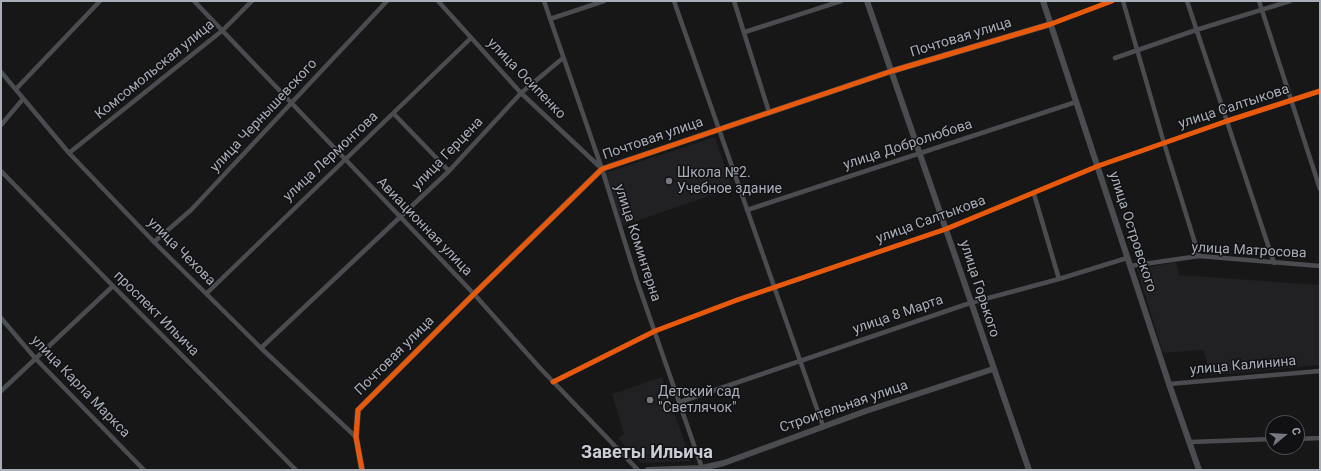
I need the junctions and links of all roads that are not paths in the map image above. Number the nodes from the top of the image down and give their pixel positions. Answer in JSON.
{"nodes":[{"id":1,"x":100,"y":1,"type":"edge"},
{"id":2,"x":194,"y":1,"type":"edge"},
{"id":3,"x":252,"y":1,"type":"edge"},
{"id":4,"x":387,"y":1,"type":"edge"},
{"id":5,"x":438,"y":1,"type":"edge"},
{"id":6,"x":544,"y":1,"type":"edge"},
{"id":7,"x":604,"y":1,"type":"edge"},
{"id":8,"x":674,"y":1,"type":"edge"},
{"id":9,"x":734,"y":1,"type":"edge"},
{"id":10,"x":841,"y":1,"type":"edge"},
{"id":11,"x":867,"y":1,"type":"edge"},
{"id":12,"x":1043,"y":1,"type":"edge"},
{"id":13,"x":1112,"y":1,"type":"edge"},
{"id":14,"x":1123,"y":1,"type":"edge"},
{"id":15,"x":1187,"y":1,"type":"edge"},
{"id":16,"x":1259,"y":1,"type":"edge"},
{"id":17,"x":1290,"y":1,"type":"edge"},
{"id":18,"x":1262,"y":9,"type":"junction"},
{"id":19,"x":550,"y":19,"type":"junction"},
{"id":20,"x":1051,"y":24,"type":"junction"},
{"id":21,"x":223,"y":30,"type":"junction"},
{"id":22,"x":1196,"y":30,"type":"junction"},
{"id":23,"x":745,"y":32,"type":"junction"},
{"id":24,"x":471,"y":38,"type":"junction"},
{"id":25,"x":1138,"y":50,"type":"junction"},
{"id":26,"x":563,"y":58,"type":"junction"},
{"id":27,"x":1115,"y":58,"type":"dead end"},
{"id":28,"x":892,"y":71,"type":"junction"},
{"id":29,"x":1,"y":72,"type":"edge"},
{"id":30,"x":16,"y":89,"type":"junction"},
{"id":31,"x":1320,"y":91,"type":"edge"},
{"id":32,"x":521,"y":93,"type":"junction"},
{"id":33,"x":23,"y":99,"type":"junction"},
{"id":34,"x":1292,"y":100,"type":"junction"},
{"id":35,"x":291,"y":102,"type":"junction"},
{"id":36,"x":1076,"y":102,"type":"junction"},
{"id":37,"x":769,"y":112,"type":"junction"},
{"id":38,"x":394,"y":114,"type":"junction"},
{"id":39,"x":1227,"y":121,"type":"junction"},
{"id":40,"x":1,"y":125,"type":"edge"},
{"id":41,"x":718,"y":129,"type":"junction"},
{"id":42,"x":1164,"y":143,"type":"junction"},
{"id":43,"x":69,"y":153,"type":"junction"},
{"id":44,"x":919,"y":153,"type":"junction"},
{"id":45,"x":343,"y":159,"type":"junction"},
{"id":46,"x":1098,"y":166,"type":"junction"},
{"id":47,"x":602,"y":169,"type":"junction"},
{"id":48,"x":1,"y":171,"type":"edge"},
{"id":49,"x":449,"y":171,"type":"junction"},
{"id":50,"x":1320,"y":189,"type":"edge"},
{"id":51,"x":1034,"y":194,"type":"junction"},
{"id":52,"x":747,"y":210,"type":"junction"},
{"id":53,"x":400,"y":218,"type":"junction"},
{"id":54,"x":946,"y":229,"type":"junction"},
{"id":55,"x":154,"y":242,"type":"junction"},
{"id":56,"x":1199,"y":256,"type":"junction"},
{"id":57,"x":1127,"y":258,"type":"junction"},
{"id":58,"x":1274,"y":263,"type":"junction"},
{"id":59,"x":1130,"y":266,"type":"junction"},
{"id":60,"x":1320,"y":266,"type":"edge"},
{"id":61,"x":1059,"y":279,"type":"junction"},
{"id":62,"x":113,"y":286,"type":"junction"},
{"id":63,"x":774,"y":288,"type":"junction"},
{"id":64,"x":207,"y":293,"type":"junction"},
{"id":65,"x":474,"y":294,"type":"junction"},
{"id":66,"x":970,"y":303,"type":"junction"},
{"id":67,"x":1,"y":318,"type":"edge"},
{"id":68,"x":655,"y":331,"type":"junction"},
{"id":69,"x":261,"y":348,"type":"junction"},
{"id":70,"x":36,"y":358,"type":"junction"},
{"id":71,"x":800,"y":360,"type":"junction"},
{"id":72,"x":993,"y":369,"type":"junction"},
{"id":73,"x":1320,"y":370,"type":"edge"},
{"id":74,"x":553,"y":382,"type":"junction"},
{"id":75,"x":1169,"y":384,"type":"junction"},
{"id":76,"x":1,"y":392,"type":"edge"},
{"id":77,"x":680,"y":402,"type":"junction"},
{"id":78,"x":823,"y":426,"type":"junction"},
{"id":79,"x":356,"y":437,"type":"junction"},
{"id":80,"x":1320,"y":438,"type":"edge"},
{"id":81,"x":1305,"y":439,"type":"edge"},
{"id":82,"x":1265,"y":440,"type":"edge"},
{"id":83,"x":1190,"y":442,"type":"junction"},
{"id":84,"x":702,"y":468,"type":"junction"},
{"id":85,"x":144,"y":470,"type":"edge"},
{"id":86,"x":296,"y":470,"type":"edge"},
{"id":87,"x":362,"y":470,"type":"edge"},
{"id":88,"x":638,"y":470,"type":"edge"},
{"id":89,"x":648,"y":470,"type":"edge"},
{"id":90,"x":1029,"y":470,"type":"edge"},
{"id":91,"x":1199,"y":470,"type":"edge"}],
"edges":[{"from":1,"to":30,"type":"street"},
{"from":2,"to":21,"type":"street","name":"Авиационная улица"},
{"from":3,"to":21,"type":"street","name":"Комсомольская улица"},
{"from":4,"to":35,"type":"street","name":"улица Чернышевского"},
{"from":5,"to":24,"type":"street","name":"улица Осипенко"},
{"from":6,"to":19,"type":"street","name":"улица Коминтерна"},
{"from":7,"to":19,"type":"street"},
{"from":8,"to":41,"type":"street"},
{"from":9,"to":23,"type":"street"},
{"from":10,"to":23,"type":"street"},
{"from":11,"to":28,"type":"street","name":"улица Горького"},
{"from":12,"to":20,"type":"street","name":"улица Островского"},
{"from":13,"to":20,"type":"street"},
{"from":14,"to":25,"type":"street"},
{"from":15,"to":22,"type":"street"},
{"from":16,"to":18,"type":"street"},
{"from":17,"to":18,"type":"street"},
{"from":18,"to":22,"type":"street"},
{"from":18,"to":34,"type":"street"},
{"from":19,"to":26,"type":"street","name":"улица Коминтерна"},
{"from":20,"to":28,"type":"street","name":"Почтовая улица"},
{"from":20,"to":36,"type":"street","name":"улица Островского"},
{"from":21,"to":35,"type":"street","name":"Авиационная улица"},
{"from":21,"to":43,"type":"street","name":"Комсомольская улица"},
{"from":22,"to":25,"type":"street"},
{"from":22,"to":39,"type":"street"},
{"from":23,"to":37,"type":"street"},
{"from":24,"to":32,"type":"street","name":"улица Осипенко"},
{"from":24,"to":38,"type":"street","name":"улица Лермонтова"},
{"from":25,"to":27,"type":"street"},
{"from":25,"to":42,"type":"street"},
{"from":26,"to":32,"type":"street","name":"улица Герцена"},
{"from":26,"to":47,"type":"street","name":"улица Коминтерна"},
{"from":28,"to":37,"type":"street","name":"Почтовая улица"},
{"from":28,"to":44,"type":"street","name":"улица Горького"},
{"from":29,"to":30,"type":"street","name":"улица Чехова"},
{"from":30,"to":33,"type":"street","name":"улица Чехова"},
{"from":31,"to":34,"type":"street","name":"улица Салтыкова"},
{"from":32,"to":47,"type":"street","name":"улица Осипенко"},
{"from":32,"to":49,"type":"street","name":"улица Герцена"},
{"from":33,"to":40,"type":"street"},
{"from":33,"to":43,"type":"street","name":"улица Чехова"},
{"from":34,"to":39,"type":"street","name":"улица Салтыкова"},
{"from":34,"to":50,"type":"street"},
{"from":35,"to":45,"type":"street","name":"Авиационная улица"},
{"from":35,"to":55,"type":"street","name":"улица Чернышевского"},
{"from":36,"to":44,"type":"street","name":"улица Добролюбова"},
{"from":36,"to":46,"type":"street","name":"улица Островского"},
{"from":37,"to":41,"type":"street","name":"Почтовая улица"},
{"from":38,"to":45,"type":"street","name":"улица Лермонтова"},
{"from":38,"to":49,"type":"street"},
{"from":39,"to":42,"type":"street","name":"улица Салтыкова"},
{"from":39,"to":58,"type":"street"},
{"from":41,"to":47,"type":"street","name":"Почтовая улица"},
{"from":41,"to":52,"type":"street"},
{"from":42,"to":46,"type":"street","name":"улица Салтыкова"},
{"from":42,"to":56,"type":"street"},
{"from":43,"to":55,"type":"street","name":"улица Чехова"},
{"from":44,"to":52,"type":"street","name":"улица Добролюбова"},
{"from":44,"to":54,"type":"street","name":"улица Горького"},
{"from":45,"to":53,"type":"street","name":"Авиационная улица"},
{"from":45,"to":64,"type":"street","name":"улица Лермонтова"},
{"from":46,"to":51,"type":"street","name":"улица Салтыкова"},
{"from":46,"to":57,"type":"street","name":"улица Островского"},
{"from":47,"to":65,"type":"street","name":"Почтовая улица"},
{"from":47,"to":68,"type":"street","name":"улица Коминтерна"},
{"from":48,"to":62,"type":"street","name":"проспект Ильича"},
{"from":49,"to":53,"type":"street","name":"улица Герцена"},
{"from":51,"to":54,"type":"street","name":"улица Салтыкова"},
{"from":51,"to":61,"type":"street"},
{"from":52,"to":63,"type":"street"},
{"from":53,"to":65,"type":"street","name":"Авиационная улица"},
{"from":53,"to":69,"type":"street","name":"улица Герцена"},
{"from":54,"to":63,"type":"street","name":"улица Салтыкова"},
{"from":54,"to":66,"type":"street","name":"улица Горького"},
{"from":55,"to":64,"type":"street","name":"улица Чехова"},
{"from":56,"to":58,"type":"street","name":"улица Матросова"},
{"from":56,"to":59,"type":"street","name":"улица Матросова"},
{"from":57,"to":59,"type":"street","name":"улица Островского"},
{"from":57,"to":61,"type":"street","name":"улица 8 Марта"},
{"from":58,"to":60,"type":"street","name":"улица Матросова"},
{"from":59,"to":75,"type":"street","name":"улица Островского"},
{"from":61,"to":66,"type":"street","name":"улица 8 Марта"},
{"from":62,"to":70,"type":"street"},
{"from":62,"to":86,"type":"street","name":"проспект Ильича"},
{"from":63,"to":68,"type":"street","name":"улица Салтыкова"},
{"from":63,"to":71,"type":"street"},
{"from":64,"to":69,"type":"street","name":"улица Чехова"},
{"from":65,"to":74,"type":"street","name":"Авиационная улица"},
{"from":65,"to":79,"type":"street","name":"Почтовая улица"},
{"from":66,"to":71,"type":"street","name":"улица 8 Марта"},
{"from":66,"to":72,"type":"street","name":"улица Горького"},
{"from":67,"to":70,"type":"street","name":"улица Карла Маркса"},
{"from":68,"to":74,"type":"street","name":"улица Салтыкова"},
{"from":68,"to":77,"type":"street","name":"улица Коминтерна"},
{"from":69,"to":79,"type":"street","name":"улица Чехова"},
{"from":70,"to":76,"type":"street"},
{"from":70,"to":85,"type":"street","name":"улица Карла Маркса"},
{"from":71,"to":77,"type":"street","name":"улица 8 Марта"},
{"from":71,"to":78,"type":"street"},
{"from":72,"to":78,"type":"street","name":"Строительная улица"},
{"from":72,"to":90,"type":"street","name":"улица Горького"},
{"from":73,"to":75,"type":"street","name":"улица Калинина"},
{"from":74,"to":88,"type":"street","name":"Авиационная улица"},
{"from":75,"to":83,"type":"street","name":"улица Островского"},
{"from":77,"to":84,"type":"street","name":"улица Коминтерна"},
{"from":78,"to":84,"type":"street","name":"Строительная улица"},
{"from":79,"to":87,"type":"street","name":"Почтовая улица"},
{"from":80,"to":81,"type":"street"},
{"from":82,"to":83,"type":"street"},
{"from":83,"to":91,"type":"street","name":"улица Островского"},
{"from":84,"to":89,"type":"street","name":"Строительная улица"}]}
